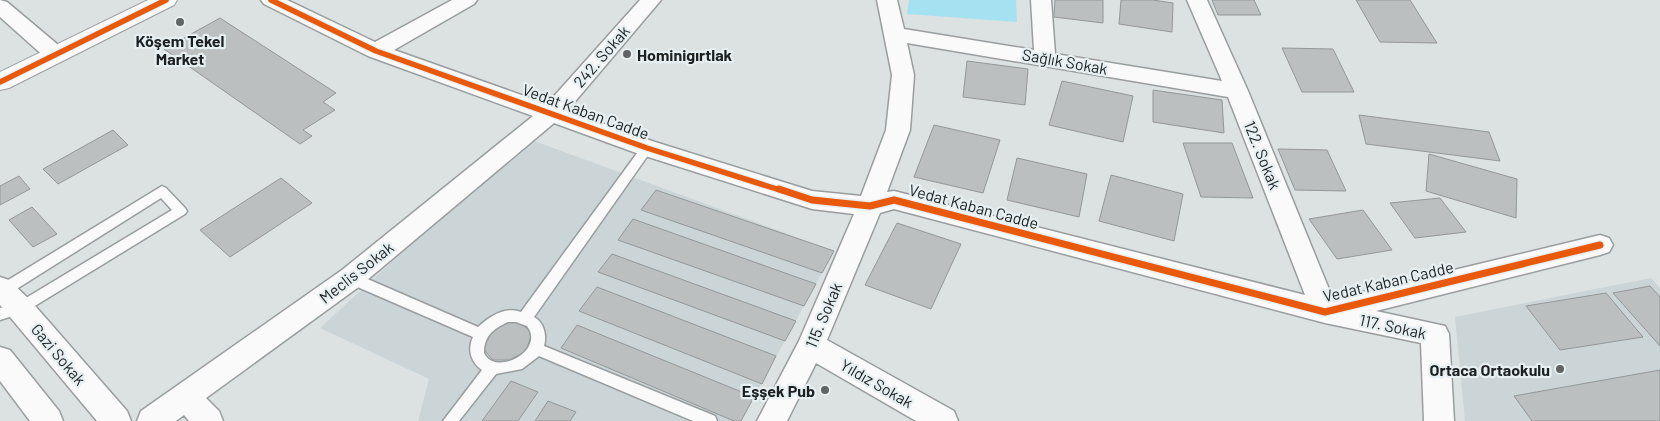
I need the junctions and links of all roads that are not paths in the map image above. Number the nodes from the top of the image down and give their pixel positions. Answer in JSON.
{"nodes":[{"id":1,"x":166,"y":0,"type":"edge"},
{"id":2,"x":271,"y":0,"type":"edge"},
{"id":3,"x":467,"y":0,"type":"edge"},
{"id":4,"x":651,"y":0,"type":"edge"},
{"id":5,"x":886,"y":0,"type":"edge"},
{"id":6,"x":1041,"y":0,"type":"edge"},
{"id":7,"x":1197,"y":0,"type":"edge"},
{"id":8,"x":0,"y":6,"type":"edge"},
{"id":9,"x":894,"y":34,"type":"junction"},
{"id":10,"x":376,"y":51,"type":"junction"},
{"id":11,"x":55,"y":54,"type":"junction"},
{"id":12,"x":1046,"y":58,"type":"junction"},
{"id":13,"x":0,"y":82,"type":"edge"},
{"id":14,"x":1237,"y":91,"type":"junction"},
{"id":15,"x":552,"y":113,"type":"junction"},
{"id":16,"x":647,"y":148,"type":"junction"},
{"id":17,"x":870,"y":206,"type":"junction"},
{"id":18,"x":1600,"y":245,"type":"dead end"},
{"id":19,"x":351,"y":278,"type":"junction"},
{"id":20,"x":5,"y":300,"type":"edge"},
{"id":21,"x":1325,"y":312,"type":"junction"},
{"id":22,"x":525,"y":318,"type":"junction"},
{"id":23,"x":480,"y":334,"type":"junction"},
{"id":24,"x":811,"y":345,"type":"junction"},
{"id":25,"x":536,"y":349,"type":"junction"},
{"id":26,"x":0,"y":359,"type":"edge"},
{"id":27,"x":492,"y":368,"type":"junction"},
{"id":28,"x":186,"y":397,"type":"junction"},
{"id":29,"x":48,"y":421,"type":"edge"},
{"id":30,"x":116,"y":421,"type":"edge"},
{"id":31,"x":152,"y":421,"type":"edge"},
{"id":32,"x":208,"y":421,"type":"edge"},
{"id":33,"x":450,"y":421,"type":"edge"},
{"id":34,"x":710,"y":421,"type":"edge"},
{"id":35,"x":772,"y":421,"type":"edge"},
{"id":36,"x":942,"y":421,"type":"edge"},
{"id":37,"x":1439,"y":421,"type":"edge"}],
"edges":[{"from":1,"to":11,"type":"street"},
{"from":2,"to":10,"type":"street","name":"Vedat Kaban Cadde"},
{"from":3,"to":10,"type":"street"},
{"from":4,"to":15,"type":"street","name":"242. Sokak"},
{"from":5,"to":9,"type":"street","name":"115. Sokak"},
{"from":6,"to":12,"type":"street"},
{"from":7,"to":14,"type":"street","name":"122. Sokak"},
{"from":8,"to":11,"type":"street"},
{"from":9,"to":12,"type":"street","name":"Sağlık Sokak"},
{"from":9,"to":17,"type":"street","name":"115. Sokak"},
{"from":10,"to":15,"type":"street","name":"Vedat Kaban Cadde"},
{"from":11,"to":13,"type":"street"},
{"from":12,"to":14,"type":"street","name":"Sağlık Sokak"},
{"from":14,"to":21,"type":"street","name":"122. Sokak"},
{"from":15,"to":16,"type":"street","name":"Vedat Kaban Cadde"},
{"from":15,"to":19,"type":"street","name":"Meclis Sokak"},
{"from":16,"to":17,"type":"street","name":"Vedat Kaban Cadde"},
{"from":16,"to":22,"type":"lane"},
{"from":17,"to":21,"type":"street","name":"Vedat Kaban Cadde"},
{"from":17,"to":24,"type":"street","name":"115. Sokak"},
{"from":18,"to":21,"type":"street","name":"Vedat Kaban Cadde"},
{"from":19,"to":23,"type":"lane"},
{"from":19,"to":28,"type":"street","name":"Meclis Sokak"},
{"from":20,"to":20,"type":"lane"},
{"from":20,"to":30,"type":"street","name":"Gazi Sokak"},
{"from":21,"to":37,"type":"street","name":"117. Sokak"},
{"from":22,"to":23,"type":"lane"},
{"from":22,"to":25,"type":"lane"},
{"from":23,"to":27,"type":"lane"},
{"from":24,"to":35,"type":"street","name":"115. Sokak"},
{"from":24,"to":36,"type":"street","name":"Yıldız Sokak"},
{"from":25,"to":27,"type":"lane"},
{"from":25,"to":34,"type":"lane"},
{"from":26,"to":29,"type":"street"},
{"from":27,"to":33,"type":"lane"},
{"from":28,"to":31,"type":"street","name":"Meclis Sokak"},
{"from":28,"to":32,"type":"street"}]}
